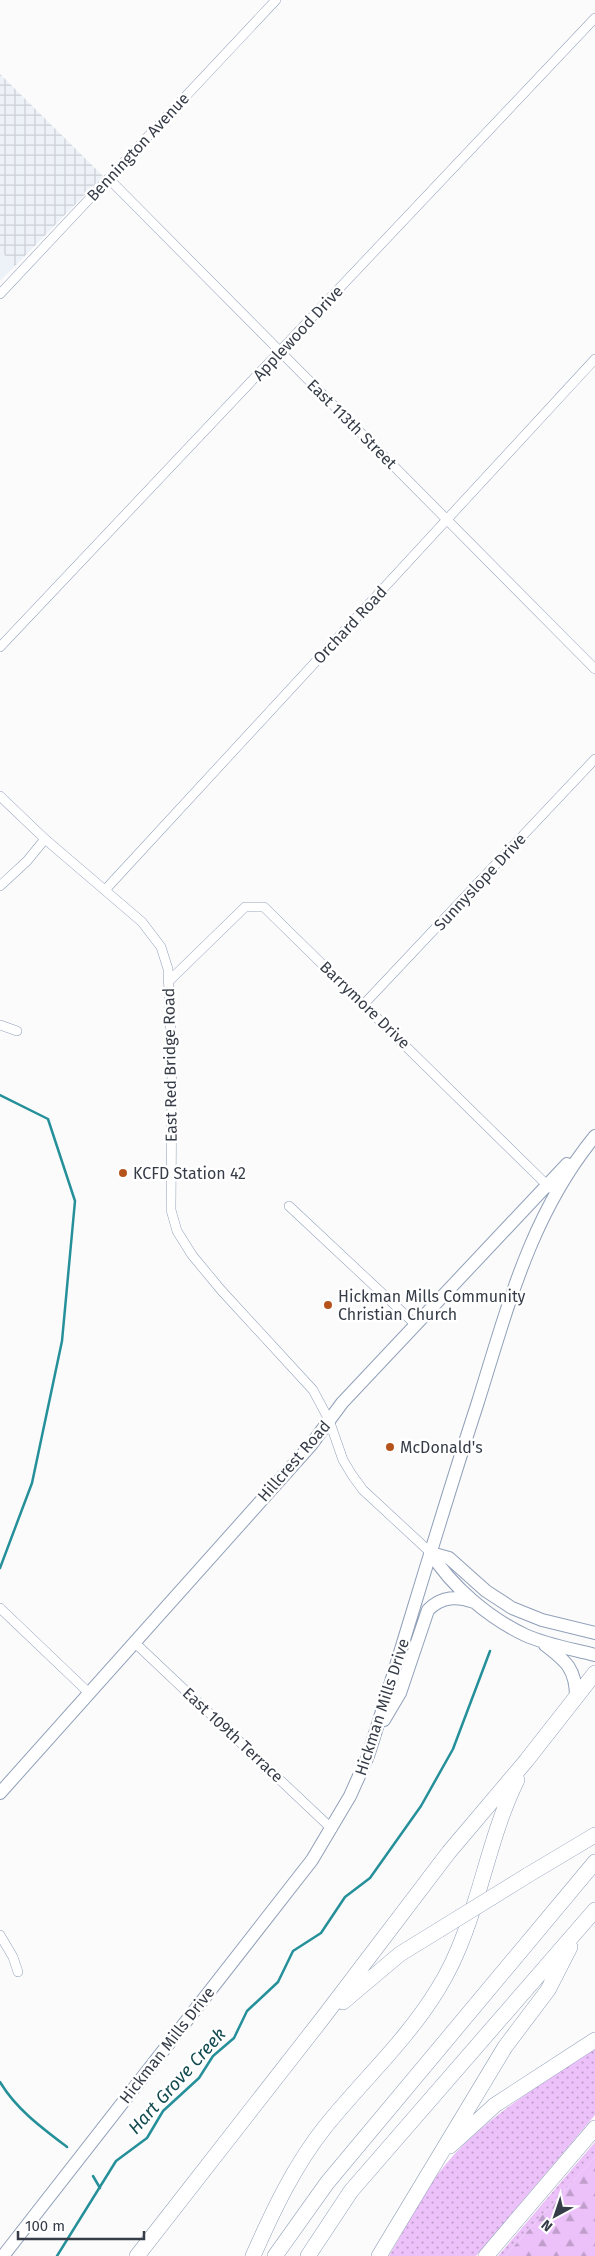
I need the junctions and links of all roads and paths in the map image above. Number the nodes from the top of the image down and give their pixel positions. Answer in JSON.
{"nodes":[{"id":1,"x":276,"y":0,"type":"edge"},
{"id":2,"x":595,"y":18,"type":"edge"},
{"id":3,"x":109,"y":179,"type":"junction"},
{"id":4,"x":0,"y":294,"type":"edge"},
{"id":5,"x":280,"y":352,"type":"junction"},
{"id":6,"x":595,"y":359,"type":"edge"},
{"id":7,"x":447,"y":521,"type":"junction"},
{"id":8,"x":0,"y":647,"type":"edge"},
{"id":9,"x":595,"y":669,"type":"edge"},
{"id":10,"x":595,"y":760,"type":"edge"},
{"id":11,"x":0,"y":796,"type":"edge"},
{"id":12,"x":45,"y":839,"type":"junction"},
{"id":13,"x":0,"y":886,"type":"edge"},
{"id":14,"x":105,"y":890,"type":"junction"},
{"id":15,"x":168,"y":982,"type":"junction"},
{"id":16,"x":364,"y":1004,"type":"junction"},
{"id":17,"x":0,"y":1025,"type":"edge"},
{"id":18,"x":17,"y":1031,"type":"dead end"},
{"id":19,"x":595,"y":1136,"type":"edge"},
{"id":20,"x":551,"y":1189,"type":"junction"},
{"id":21,"x":289,"y":1206,"type":"dead end"},
{"id":22,"x":416,"y":1324,"type":"junction"},
{"id":23,"x":329,"y":1420,"type":"junction"},
{"id":24,"x":431,"y":1553,"type":"junction"},
{"id":25,"x":478,"y":1603,"type":"junction"},
{"id":26,"x":0,"y":1608,"type":"edge"},
{"id":27,"x":595,"y":1633,"type":"edge"},
{"id":28,"x":539,"y":1640,"type":"junction"},
{"id":29,"x":134,"y":1642,"type":"junction"},
{"id":30,"x":595,"y":1655,"type":"edge"},
{"id":31,"x":595,"y":1673,"type":"edge"},
{"id":32,"x":88,"y":1692,"type":"junction"},
{"id":33,"x":576,"y":1696,"type":"junction"},
{"id":34,"x":376,"y":1730,"type":"junction"},
{"id":35,"x":526,"y":1761,"type":"junction"},
{"id":36,"x":0,"y":1793,"type":"edge"},
{"id":37,"x":332,"y":1828,"type":"junction"},
{"id":38,"x":595,"y":1835,"type":"edge"},
{"id":39,"x":595,"y":1862,"type":"edge"},
{"id":40,"x":595,"y":1910,"type":"edge"},
{"id":41,"x":583,"y":1924,"type":"junction"},
{"id":42,"x":0,"y":1935,"type":"edge"},
{"id":43,"x":18,"y":1972,"type":"dead end"},
{"id":44,"x":322,"y":2019,"type":"junction"},
{"id":45,"x":595,"y":2040,"type":"edge"},
{"id":46,"x":595,"y":2128,"type":"edge"},
{"id":47,"x":441,"y":2153,"type":"junction"},
{"id":48,"x":3,"y":2256,"type":"edge"},
{"id":49,"x":137,"y":2256,"type":"edge"},
{"id":50,"x":253,"y":2256,"type":"edge"},
{"id":51,"x":275,"y":2256,"type":"edge"},
{"id":52,"x":308,"y":2256,"type":"edge"},
{"id":53,"x":379,"y":2256,"type":"edge"},
{"id":54,"x":486,"y":2256,"type":"edge"}],
"edges":[{"from":1,"to":3,"type":"street","name":"Bennington Avenue"},
{"from":2,"to":5,"type":"street","name":"Applewood Drive"},
{"from":3,"to":4,"type":"street","name":"Bennington Avenue"},
{"from":3,"to":5,"type":"street","name":"East 113th Street"},
{"from":5,"to":7,"type":"street","name":"East 113th Street"},
{"from":5,"to":8,"type":"street","name":"Applewood Drive"},
{"from":6,"to":7,"type":"street","name":"Orchard Road"},
{"from":7,"to":9,"type":"street","name":"East 113th Street"},
{"from":7,"to":14,"type":"street","name":"Orchard Road"},
{"from":10,"to":16,"type":"street","name":"Sunnyslope Drive"},
{"from":11,"to":12,"type":"street","name":"East Red Bridge Road"},
{"from":12,"to":13,"type":"street"},
{"from":12,"to":14,"type":"street","name":"East Red Bridge Road"},
{"from":14,"to":15,"type":"street","name":"East Red Bridge Road"},
{"from":15,"to":16,"type":"street","name":"Barrymore Drive"},
{"from":15,"to":23,"type":"street","name":"East Red Bridge Road"},
{"from":16,"to":20,"type":"street","name":"Barrymore Drive"},
{"from":17,"to":18,"type":"street"},
{"from":19,"to":20,"type":"street","name":"Hillcrest Road"},
{"from":20,"to":22,"type":"street","name":"Hillcrest Road"},
{"from":20,"to":24,"type":"street","name":"Hickman Mills Drive"},
{"from":21,"to":22,"type":"street"},
{"from":22,"to":23,"type":"street","name":"Hillcrest Road"},
{"from":23,"to":24,"type":"street","name":"East Red Bridge Road"},
{"from":23,"to":29,"type":"street","name":"Hillcrest Road"},
{"from":24,"to":25,"type":"street","name":"East Red Bridge Road"},
{"from":24,"to":27,"type":"street","name":"East Red Bridge Road"},
{"from":24,"to":34,"type":"street","name":"Hickman Mills Drive"},
{"from":25,"to":28,"type":"street","name":"East Red Bridge Road"},
{"from":25,"to":34,"type":"street"},
{"from":26,"to":32,"type":"street"},
{"from":28,"to":30,"type":"street","name":"East Red Bridge Road"},
{"from":28,"to":33,"type":"street"},
{"from":29,"to":32,"type":"street","name":"Hillcrest Road"},
{"from":29,"to":37,"type":"street","name":"East 109th Terrace"},
{"from":31,"to":33,"type":"highway"},
{"from":32,"to":36,"type":"street","name":"Hillcrest Road"},
{"from":33,"to":35,"type":"highway"},
{"from":34,"to":37,"type":"street","name":"Hickman Mills Drive"},
{"from":35,"to":44,"type":"highway"},
{"from":35,"to":50,"type":"highway"},
{"from":37,"to":48,"type":"street","name":"Hickman Mills Drive"},
{"from":38,"to":44,"type":"highway","bridge":true},
{"from":39,"to":51,"type":"highway"},
{"from":40,"to":41,"type":"highway"},
{"from":41,"to":47,"type":"highway"},
{"from":41,"to":52,"type":"highway"},
{"from":42,"to":43,"type":"street"},
{"from":44,"to":49,"type":"highway"},
{"from":45,"to":47,"type":"highway"},
{"from":46,"to":54,"type":"highway"},
{"from":47,"to":53,"type":"highway"}]}
